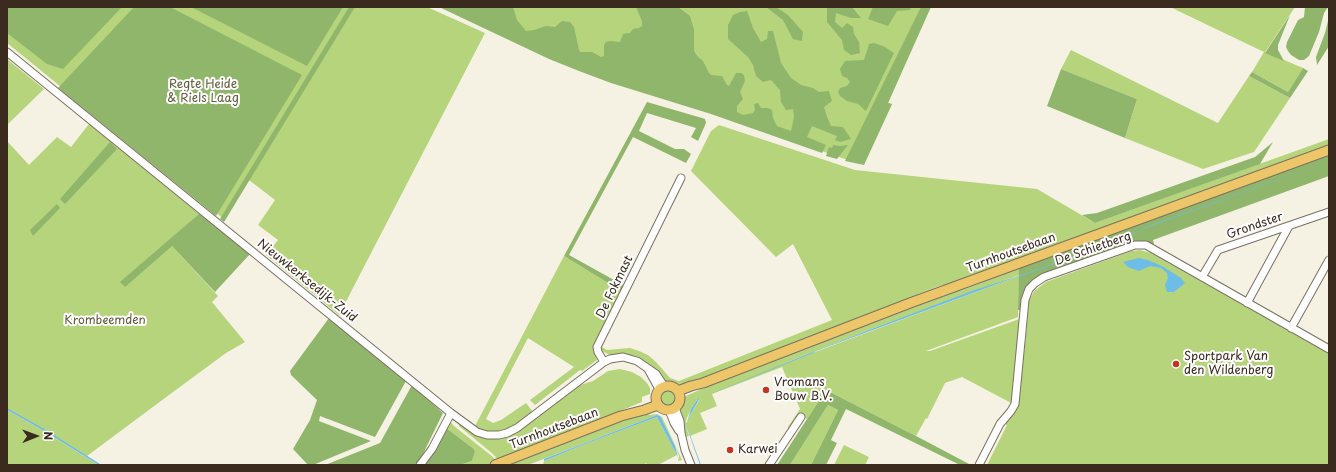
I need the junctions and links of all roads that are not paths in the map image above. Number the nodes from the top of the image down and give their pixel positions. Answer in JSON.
{"nodes":[{"id":1,"x":7,"y":52,"type":"edge"},
{"id":2,"x":1329,"y":150,"type":"edge"},
{"id":3,"x":681,"y":178,"type":"dead end"},
{"id":4,"x":1329,"y":212,"type":"edge"},
{"id":5,"x":1289,"y":226,"type":"junction"},
{"id":6,"x":1329,"y":260,"type":"edge"},
{"id":7,"x":1202,"y":277,"type":"junction"},
{"id":8,"x":1247,"y":302,"type":"junction"},
{"id":9,"x":1291,"y":328,"type":"junction"},
{"id":10,"x":1329,"y":349,"type":"edge"},
{"id":11,"x":604,"y":362,"type":"junction"},
{"id":12,"x":661,"y":388,"type":"junction"},
{"id":13,"x":679,"y":394,"type":"junction"},
{"id":14,"x":657,"y":402,"type":"junction"},
{"id":15,"x":672,"y":409,"type":"junction"},
{"id":16,"x":451,"y":413,"type":"junction"},
{"id":17,"x":801,"y":416,"type":"dead end"},
{"id":18,"x":420,"y":465,"type":"edge"},
{"id":19,"x":496,"y":465,"type":"edge"},
{"id":20,"x":691,"y":465,"type":"edge"},
{"id":21,"x":769,"y":465,"type":"edge"},
{"id":22,"x":979,"y":465,"type":"edge"}],
"edges":[{"from":1,"to":16,"type":"street","name":"Nieuwkerksedijk-Zuid"},
{"from":2,"to":13,"type":"main road","name":"Turnhoutsebaan"},
{"from":3,"to":11,"type":"street","name":"De Fokmast"},
{"from":4,"to":5,"type":"street","name":"Grondster"},
{"from":5,"to":7,"type":"street","name":"Grondster"},
{"from":5,"to":8,"type":"street"},
{"from":6,"to":9,"type":"street"},
{"from":7,"to":8,"type":"street","name":"De Schietberg"},
{"from":7,"to":22,"type":"street","name":"De Schietberg"},
{"from":8,"to":9,"type":"street","name":"De Schietberg"},
{"from":9,"to":10,"type":"street","name":"De Schietberg"},
{"from":11,"to":12,"type":"street"},
{"from":11,"to":16,"type":"street","name":"Nieuwkerksedijk-Zuid"},
{"from":12,"to":13,"type":"main road"},
{"from":12,"to":14,"type":"main road"},
{"from":13,"to":15,"type":"main road"},
{"from":14,"to":15,"type":"main road"},
{"from":14,"to":19,"type":"main road","name":"Turnhoutsebaan"},
{"from":15,"to":20,"type":"street"},
{"from":16,"to":18,"type":"street"},
{"from":17,"to":21,"type":"street"}]}
